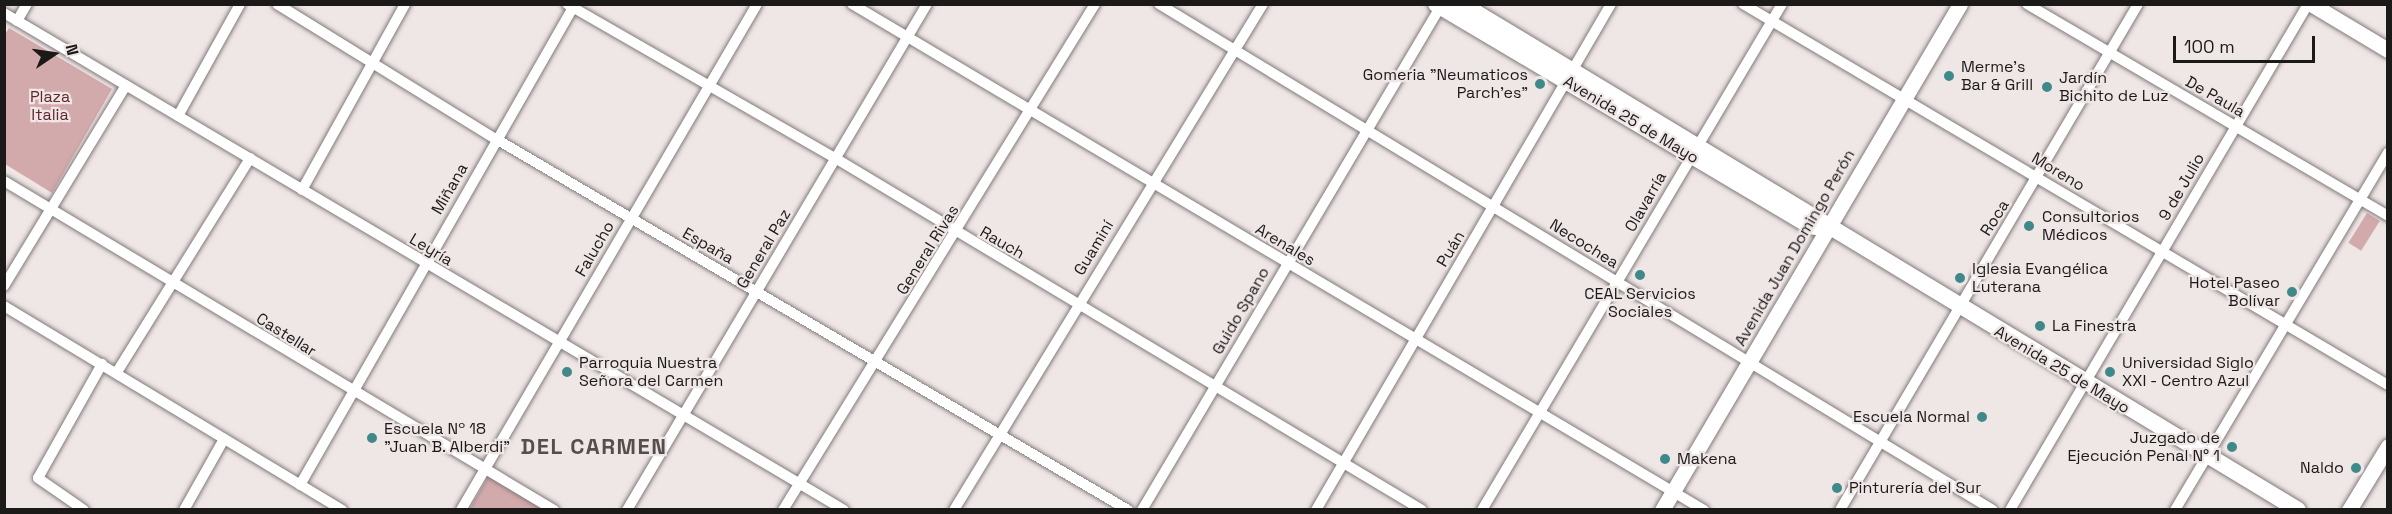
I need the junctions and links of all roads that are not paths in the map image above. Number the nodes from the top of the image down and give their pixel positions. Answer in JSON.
{"nodes":[{"id":1,"x":27,"y":4,"type":"edge"},
{"id":2,"x":240,"y":4,"type":"edge"},
{"id":3,"x":277,"y":4,"type":"edge"},
{"id":4,"x":405,"y":4,"type":"edge"},
{"id":5,"x":757,"y":4,"type":"edge"},
{"id":6,"x":852,"y":4,"type":"edge"},
{"id":7,"x":927,"y":4,"type":"edge"},
{"id":8,"x":1095,"y":4,"type":"edge"},
{"id":9,"x":1159,"y":4,"type":"edge"},
{"id":10,"x":1263,"y":4,"type":"edge"},
{"id":11,"x":1462,"y":4,"type":"edge"},
{"id":12,"x":1611,"y":4,"type":"edge"},
{"id":13,"x":1743,"y":4,"type":"edge"},
{"id":14,"x":1782,"y":4,"type":"edge"},
{"id":15,"x":1960,"y":4,"type":"edge"},
{"id":16,"x":2027,"y":4,"type":"edge"},
{"id":17,"x":2138,"y":4,"type":"edge"},
{"id":18,"x":2309,"y":4,"type":"edge"},
{"id":19,"x":1440,"y":5,"type":"edge"},
{"id":20,"x":572,"y":6,"type":"edge"},
{"id":21,"x":5,"y":14,"type":"edge"},
{"id":22,"x":17,"y":21,"type":"junction"},
{"id":23,"x":1773,"y":22,"type":"junction"},
{"id":24,"x":908,"y":37,"type":"junction"},
{"id":25,"x":1235,"y":50,"type":"junction"},
{"id":26,"x":2388,"y":50,"type":"edge"},
{"id":27,"x":2110,"y":52,"type":"junction"},
{"id":28,"x":373,"y":62,"type":"junction"},
{"id":29,"x":1568,"y":75,"type":"junction"},
{"id":30,"x":126,"y":85,"type":"junction"},
{"id":31,"x":709,"y":86,"type":"junction"},
{"id":32,"x":1903,"y":98,"type":"junction"},
{"id":33,"x":1031,"y":112,"type":"junction"},
{"id":34,"x":178,"y":116,"type":"junction"},
{"id":35,"x":2234,"y":125,"type":"junction"},
{"id":36,"x":1369,"y":132,"type":"junction"},
{"id":37,"x":496,"y":139,"type":"junction"},
{"id":38,"x":1694,"y":150,"type":"junction"},
{"id":39,"x":2388,"y":153,"type":"edge"},
{"id":40,"x":836,"y":158,"type":"junction"},
{"id":41,"x":250,"y":159,"type":"junction"},
{"id":42,"x":2038,"y":177,"type":"junction"},
{"id":43,"x":4,"y":181,"type":"edge"},
{"id":44,"x":1152,"y":184,"type":"junction"},
{"id":45,"x":302,"y":190,"type":"junction"},
{"id":46,"x":2361,"y":201,"type":"junction"},
{"id":47,"x":1494,"y":206,"type":"junction"},
{"id":48,"x":51,"y":208,"type":"junction"},
{"id":49,"x":2388,"y":216,"type":"edge"},
{"id":50,"x":630,"y":219,"type":"junction"},
{"id":51,"x":1827,"y":229,"type":"junction"},
{"id":52,"x":957,"y":234,"type":"junction"},
{"id":53,"x":2162,"y":252,"type":"junction"},
{"id":54,"x":1287,"y":263,"type":"junction"},
{"id":55,"x":424,"y":264,"type":"junction"},
{"id":56,"x":173,"y":282,"type":"junction"},
{"id":57,"x":1617,"y":282,"type":"junction"},
{"id":58,"x":4,"y":286,"type":"edge"},
{"id":59,"x":756,"y":291,"type":"junction"},
{"id":60,"x":1078,"y":304,"type":"junction"},
{"id":61,"x":4,"y":306,"type":"edge"},
{"id":62,"x":1958,"y":308,"type":"junction"},
{"id":63,"x":2286,"y":325,"type":"junction"},
{"id":64,"x":1414,"y":340,"type":"junction"},
{"id":65,"x":558,"y":342,"type":"junction"},
{"id":66,"x":876,"y":360,"type":"junction"},
{"id":67,"x":1749,"y":361,"type":"junction"},
{"id":68,"x":102,"y":364,"type":"junction"},
{"id":69,"x":117,"y":372,"type":"junction"},
{"id":70,"x":2082,"y":382,"type":"junction"},
{"id":71,"x":2388,"y":385,"type":"edge"},
{"id":72,"x":1215,"y":386,"type":"junction"},
{"id":73,"x":352,"y":393,"type":"junction"},
{"id":74,"x":684,"y":413,"type":"junction"},
{"id":75,"x":1539,"y":414,"type":"junction"},
{"id":76,"x":1000,"y":435,"type":"junction"},
{"id":77,"x":224,"y":439,"type":"junction"},
{"id":78,"x":1881,"y":443,"type":"junction"},
{"id":79,"x":2388,"y":446,"type":"edge"},
{"id":80,"x":2207,"y":456,"type":"junction"},
{"id":81,"x":1344,"y":463,"type":"junction"},
{"id":82,"x":484,"y":472,"type":"junction"},
{"id":83,"x":799,"y":483,"type":"junction"},
{"id":84,"x":300,"y":485,"type":"junction"},
{"id":85,"x":1673,"y":491,"type":"junction"},
{"id":86,"x":84,"y":510,"type":"edge"},
{"id":87,"x":184,"y":510,"type":"edge"},
{"id":88,"x":342,"y":510,"type":"edge"},
{"id":89,"x":461,"y":510,"type":"edge"},
{"id":90,"x":554,"y":510,"type":"edge"},
{"id":91,"x":627,"y":510,"type":"edge"},
{"id":92,"x":783,"y":510,"type":"edge"},
{"id":93,"x":844,"y":510,"type":"edge"},
{"id":94,"x":954,"y":510,"type":"edge"},
{"id":95,"x":1128,"y":510,"type":"edge"},
{"id":96,"x":1142,"y":510,"type":"edge"},
{"id":97,"x":1316,"y":510,"type":"edge"},
{"id":98,"x":1422,"y":510,"type":"edge"},
{"id":99,"x":1482,"y":510,"type":"edge"},
{"id":100,"x":1662,"y":510,"type":"edge"},
{"id":101,"x":1704,"y":510,"type":"edge"},
{"id":102,"x":1840,"y":510,"type":"edge"},
{"id":103,"x":1993,"y":510,"type":"edge"},
{"id":104,"x":2010,"y":510,"type":"edge"},
{"id":105,"x":2175,"y":510,"type":"edge"},
{"id":106,"x":2298,"y":510,"type":"edge"},
{"id":107,"x":2349,"y":510,"type":"edge"}],
"edges":[{"from":1,"to":22,"type":"street"},
{"from":2,"to":34,"type":"street"},
{"from":3,"to":28,"type":"street","name":"España"},
{"from":4,"to":28,"type":"street"},
{"from":5,"to":31,"type":"street","name":"Falucho"},
{"from":6,"to":24,"type":"street","name":"Arenales"},
{"from":7,"to":24,"type":"street","name":"General Paz"},
{"from":8,"to":33,"type":"street","name":"General Rivas"},
{"from":9,"to":25,"type":"street","name":"Necochea"},
{"from":10,"to":25,"type":"street","name":"Guaminí"},
{"from":11,"to":29,"type":"main road","name":"Avenida 25 de Mayo"},
{"from":12,"to":29,"type":"street","name":"Puán"},
{"from":13,"to":23,"type":"street","name":"Moreno"},
{"from":14,"to":23,"type":"street","name":"Olavarría"},
{"from":15,"to":32,"type":"main road","name":"Avenida Juan Domingo Perón"},
{"from":16,"to":27,"type":"street","name":"De Paula"},
{"from":17,"to":27,"type":"street","name":"Roca"},
{"from":18,"to":26,"type":"main road"},
{"from":18,"to":35,"type":"street","name":"9 de Julio"},
{"from":19,"to":29,"type":"main road","name":"Avenida 25 de Mayo"},
{"from":19,"to":36,"type":"street","name":"Guido Spano"},
{"from":20,"to":31,"type":"street","name":"Rauch"},
{"from":20,"to":37,"type":"street","name":"Miñana"},
{"from":21,"to":22,"type":"street","name":"Leyría"},
{"from":22,"to":30,"type":"street","name":"Leyría"},
{"from":23,"to":32,"type":"street","name":"Moreno"},
{"from":23,"to":38,"type":"street","name":"Olavarría"},
{"from":24,"to":33,"type":"street","name":"Arenales"},
{"from":24,"to":40,"type":"street","name":"General Paz"},
{"from":25,"to":36,"type":"street","name":"Necochea"},
{"from":25,"to":44,"type":"street","name":"Guaminí"},
{"from":27,"to":35,"type":"street","name":"De Paula"},
{"from":27,"to":42,"type":"street","name":"Roca"},
{"from":28,"to":37,"type":"street","name":"España"},
{"from":28,"to":45,"type":"street"},
{"from":29,"to":38,"type":"main road","name":"Avenida 25 de Mayo"},
{"from":29,"to":47,"type":"street","name":"Puán"},
{"from":30,"to":34,"type":"street","name":"Leyría"},
{"from":30,"to":48,"type":"street"},
{"from":31,"to":40,"type":"street","name":"Rauch"},
{"from":31,"to":50,"type":"street","name":"Falucho"},
{"from":32,"to":42,"type":"street","name":"Moreno"},
{"from":32,"to":51,"type":"main road","name":"Avenida Juan Domingo Perón"},
{"from":33,"to":44,"type":"street","name":"Arenales"},
{"from":33,"to":52,"type":"street","name":"General Rivas"},
{"from":34,"to":41,"type":"street","name":"Leyría"},
{"from":35,"to":46,"type":"street","name":"De Paula"},
{"from":35,"to":53,"type":"street","name":"9 de Julio"},
{"from":36,"to":47,"type":"street","name":"Necochea"},
{"from":36,"to":54,"type":"street","name":"Guido Spano"},
{"from":37,"to":50,"type":"street","name":"España"},
{"from":37,"to":55,"type":"street","name":"Miñana"},
{"from":38,"to":51,"type":"main road","name":"Avenida 25 de Mayo"},
{"from":38,"to":57,"type":"street","name":"Olavarría"},
{"from":39,"to":46,"type":"street"},
{"from":40,"to":52,"type":"street","name":"Rauch"},
{"from":40,"to":59,"type":"street","name":"General Paz"},
{"from":41,"to":45,"type":"street","name":"Leyría"},
{"from":41,"to":56,"type":"street"},
{"from":42,"to":53,"type":"street","name":"Moreno"},
{"from":42,"to":62,"type":"street","name":"Roca"},
{"from":43,"to":48,"type":"street","name":"Castellar"},
{"from":44,"to":54,"type":"street","name":"Arenales"},
{"from":44,"to":60,"type":"street","name":"Guaminí"},
{"from":45,"to":55,"type":"street","name":"Leyría"},
{"from":46,"to":49,"type":"street","name":"De Paula"},
{"from":46,"to":63,"type":"street"},
{"from":47,"to":57,"type":"street","name":"Necochea"},
{"from":47,"to":64,"type":"street","name":"Puán"},
{"from":48,"to":56,"type":"street","name":"Castellar"},
{"from":48,"to":58,"type":"street"},
{"from":50,"to":59,"type":"street","name":"España"},
{"from":50,"to":65,"type":"street","name":"Falucho"},
{"from":51,"to":62,"type":"main road","name":"Avenida 25 de Mayo"},
{"from":51,"to":67,"type":"main road","name":"Avenida Juan Domingo Perón"},
{"from":52,"to":60,"type":"street","name":"Rauch"},
{"from":52,"to":66,"type":"street","name":"General Rivas"},
{"from":53,"to":63,"type":"street","name":"Moreno"},
{"from":53,"to":70,"type":"street","name":"9 de Julio"},
{"from":54,"to":64,"type":"street","name":"Arenales"},
{"from":54,"to":72,"type":"street","name":"Guido Spano"},
{"from":55,"to":65,"type":"street","name":"Leyría"},
{"from":55,"to":73,"type":"street","name":"Miñana"},
{"from":56,"to":69,"type":"street"},
{"from":56,"to":73,"type":"street","name":"Castellar"},
{"from":57,"to":67,"type":"street","name":"Necochea"},
{"from":57,"to":75,"type":"street","name":"Olavarría"},
{"from":59,"to":66,"type":"street","name":"España"},
{"from":59,"to":74,"type":"street","name":"General Paz"},
{"from":60,"to":72,"type":"street","name":"Rauch"},
{"from":60,"to":76,"type":"street","name":"Guaminí"},
{"from":61,"to":68,"type":"street"},
{"from":62,"to":70,"type":"main road","name":"Avenida 25 de Mayo"},
{"from":62,"to":78,"type":"street","name":"Roca"},
{"from":63,"to":71,"type":"street","name":"Moreno"},
{"from":63,"to":80,"type":"street"},
{"from":64,"to":75,"type":"street","name":"Arenales"},
{"from":64,"to":81,"type":"street","name":"Puán"},
{"from":65,"to":74,"type":"street","name":"Leyría"},
{"from":65,"to":82,"type":"street","name":"Falucho"},
{"from":66,"to":76,"type":"street","name":"España"},
{"from":66,"to":83,"type":"street","name":"General Rivas"},
{"from":67,"to":78,"type":"street","name":"Necochea"},
{"from":67,"to":85,"type":"main road","name":"Avenida Juan Domingo Perón"},
{"from":68,"to":69,"type":"street"},
{"from":68,"to":86,"type":"street"},
{"from":69,"to":77,"type":"street"},
{"from":70,"to":80,"type":"main road","name":"Avenida 25 de Mayo"},
{"from":70,"to":104,"type":"street","name":"9 de Julio"},
{"from":72,"to":81,"type":"street","name":"Rauch"},
{"from":72,"to":96,"type":"street","name":"Guido Spano"},
{"from":73,"to":82,"type":"street","name":"Castellar"},
{"from":73,"to":84,"type":"street","name":"Miñana"},
{"from":74,"to":83,"type":"street","name":"Leyría"},
{"from":74,"to":91,"type":"street","name":"General Paz"},
{"from":75,"to":85,"type":"street","name":"Arenales"},
{"from":75,"to":99,"type":"street","name":"Olavarría"},
{"from":76,"to":94,"type":"street","name":"Guaminí"},
{"from":76,"to":95,"type":"street","name":"España"},
{"from":77,"to":84,"type":"street"},
{"from":77,"to":87,"type":"street"},
{"from":78,"to":102,"type":"street","name":"Roca"},
{"from":78,"to":103,"type":"street","name":"Necochea"},
{"from":79,"to":107,"type":"main road"},
{"from":80,"to":105,"type":"street"},
{"from":80,"to":106,"type":"main road","name":"Avenida 25 de Mayo"},
{"from":81,"to":97,"type":"street","name":"Puán"},
{"from":81,"to":98,"type":"street","name":"Rauch"},
{"from":82,"to":89,"type":"street","name":"Falucho"},
{"from":82,"to":90,"type":"street","name":"Castellar"},
{"from":83,"to":92,"type":"street","name":"General Rivas"},
{"from":83,"to":93,"type":"street","name":"Leyría"},
{"from":84,"to":88,"type":"street"},
{"from":85,"to":100,"type":"main road","name":"Avenida Juan Domingo Perón"},
{"from":85,"to":101,"type":"street","name":"Arenales"}]}
